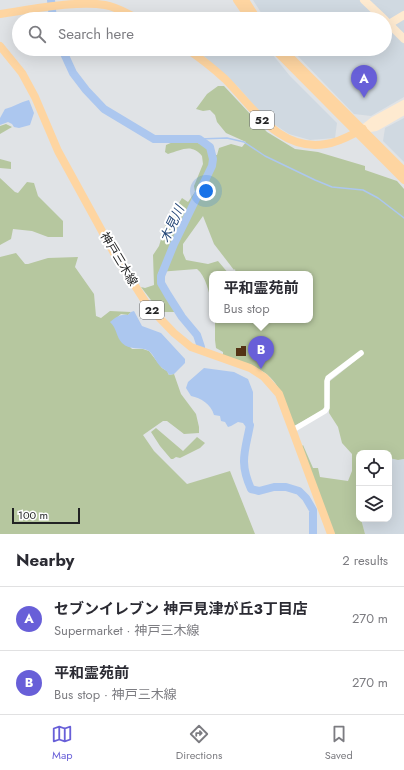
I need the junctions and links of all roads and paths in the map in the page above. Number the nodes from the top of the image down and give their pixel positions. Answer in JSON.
{"nodes":[{"id":1,"x":237,"y":0,"type":"edge"},
{"id":2,"x":245,"y":0,"type":"edge"},
{"id":3,"x":364,"y":0,"type":"edge"},
{"id":4,"x":105,"y":2,"type":"edge"},
{"id":5,"x":12,"y":12,"type":"edge"},
{"id":6,"x":13,"y":12,"type":"edge"},
{"id":7,"x":124,"y":12,"type":"edge"},
{"id":8,"x":245,"y":12,"type":"edge"},
{"id":9,"x":253,"y":12,"type":"edge"},
{"id":10,"x":377,"y":12,"type":"edge"},
{"id":11,"x":0,"y":14,"type":"edge"},
{"id":12,"x":404,"y":15,"type":"edge"},
{"id":13,"x":392,"y":19,"type":"edge"},
{"id":14,"x":392,"y":27,"type":"edge"},
{"id":15,"x":404,"y":39,"type":"edge"},
{"id":16,"x":0,"y":46,"type":"edge"},
{"id":17,"x":196,"y":56,"type":"edge"},
{"id":18,"x":281,"y":56,"type":"edge"},
{"id":19,"x":289,"y":56,"type":"edge"},
{"id":20,"x":404,"y":104,"type":"edge"},
{"id":21,"x":404,"y":111,"type":"edge"},
{"id":22,"x":360,"y":131,"type":"junction"},
{"id":23,"x":404,"y":171,"type":"edge"},
{"id":24,"x":404,"y":180,"type":"edge"},
{"id":25,"x":361,"y":353,"type":"dead end"},
{"id":26,"x":293,"y":430,"type":"junction"},
{"id":27,"x":331,"y":534,"type":"edge"}],
"edges":[{"from":1,"to":8,"type":"main road"},
{"from":2,"to":9,"type":"main road"},
{"from":3,"to":10,"type":"street"},
{"from":4,"to":6,"type":"main road"},
{"from":4,"to":7,"type":"main road"},
{"from":5,"to":11,"type":"main road"},
{"from":12,"to":13,"type":"street"},
{"from":14,"to":15,"type":"street"},
{"from":16,"to":26,"type":"main road","name":"神戸三木線","number":"22"},
{"from":17,"to":22,"type":"main road","number":"52"},
{"from":18,"to":22,"type":"main road"},
{"from":19,"to":22,"type":"main road"},
{"from":20,"to":22,"type":"street"},
{"from":21,"to":22,"type":"street"},
{"from":22,"to":23,"type":"main road"},
{"from":22,"to":24,"type":"main road"},
{"from":25,"to":26,"type":"street"},
{"from":26,"to":27,"type":"main road","name":"神戸三木線","number":"22"}]}
